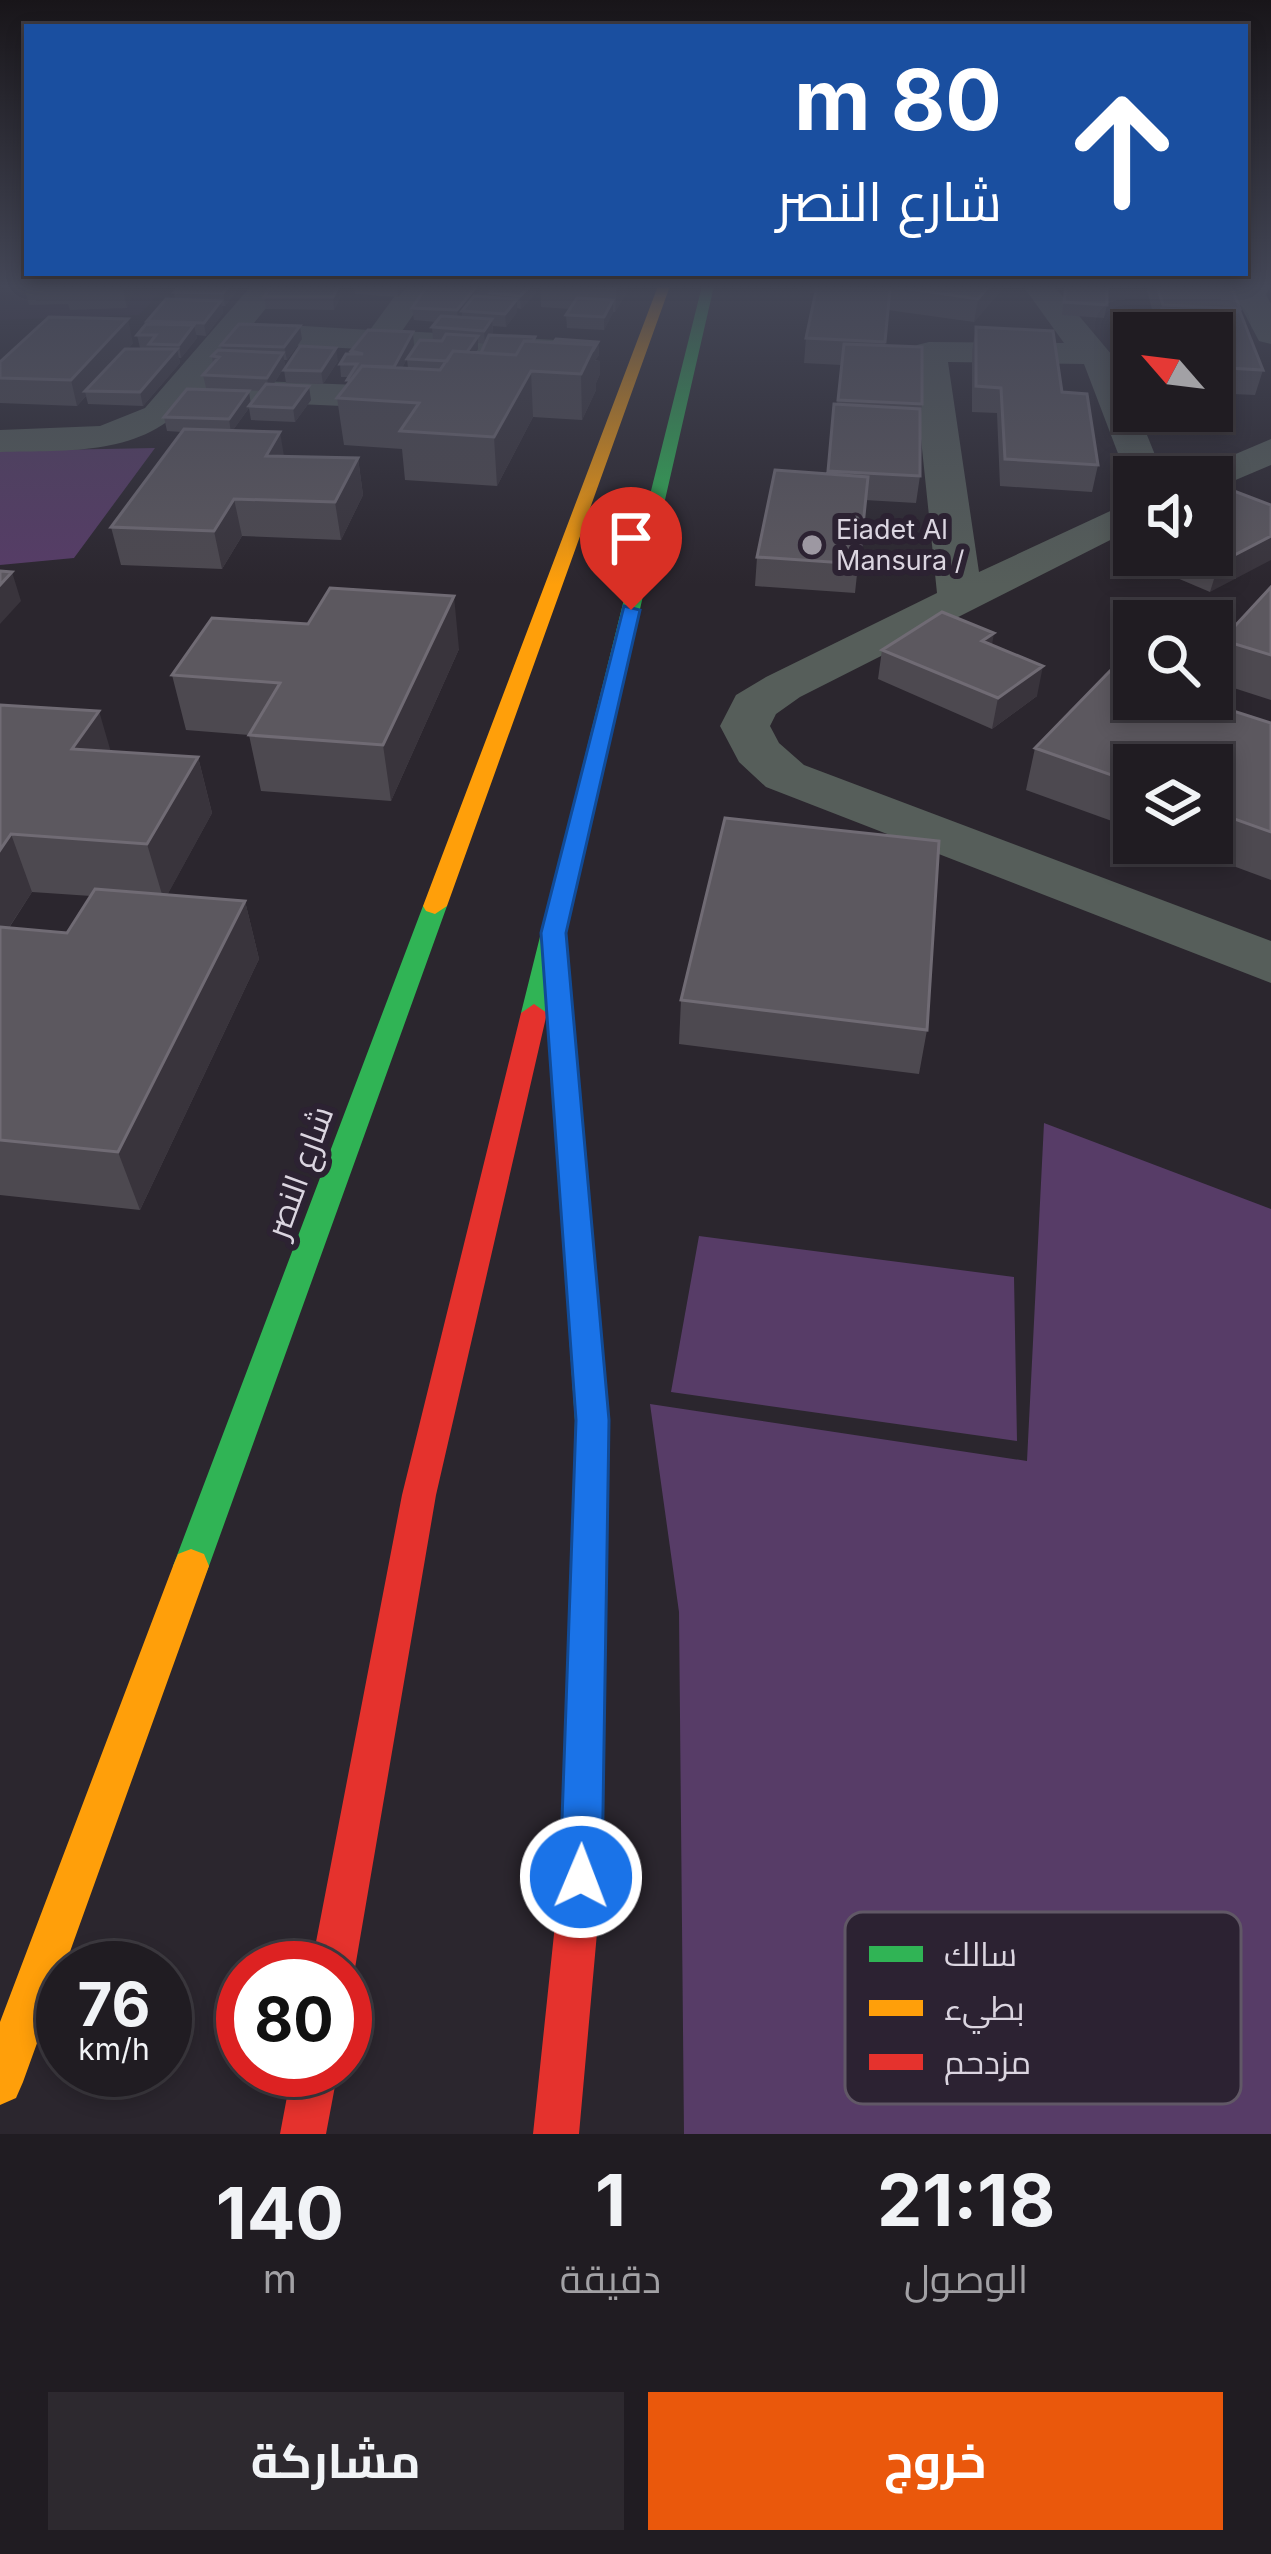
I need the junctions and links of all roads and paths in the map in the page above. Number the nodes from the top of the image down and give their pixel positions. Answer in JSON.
{"nodes":[{"id":1,"x":183,"y":386,"type":"edge"},
{"id":2,"x":627,"y":386,"type":"edge"},
{"id":3,"x":684,"y":386,"type":"edge"},
{"id":4,"x":933,"y":386,"type":"edge"},
{"id":5,"x":1108,"y":386,"type":"edge"},
{"id":6,"x":181,"y":388,"type":"junction"},
{"id":7,"x":445,"y":400,"type":"edge"},
{"id":8,"x":0,"y":441,"type":"edge"},
{"id":9,"x":1271,"y":451,"type":"edge"},
{"id":10,"x":1136,"y":456,"type":"edge"},
{"id":11,"x":1233,"y":471,"type":"edge"},
{"id":12,"x":1233,"y":493,"type":"edge"},
{"id":13,"x":1251,"y":502,"type":"edge"},
{"id":14,"x":1113,"y":522,"type":"edge"},
{"id":15,"x":960,"y":597,"type":"junction"},
{"id":16,"x":553,"y":933,"type":"junction"},
{"id":17,"x":1271,"y":963,"type":"edge"},
{"id":18,"x":338,"y":1941,"type":"edge"},
{"id":19,"x":0,"y":2081,"type":"edge"},
{"id":20,"x":310,"y":2097,"type":"edge"},
{"id":21,"x":304,"y":2134,"type":"edge"},
{"id":22,"x":556,"y":2134,"type":"edge"}],
"edges":[{"from":1,"to":6,"type":"street"},
{"from":2,"to":19,"type":"highway","name":"شارع النصر"},
{"from":3,"to":16,"type":"highway"},
{"from":4,"to":15,"type":"street"},
{"from":5,"to":10,"type":"street"},
{"from":6,"to":7,"type":"street"},
{"from":6,"to":8,"type":"street"},
{"from":9,"to":11,"type":"street"},
{"from":12,"to":13,"type":"street"},
{"from":14,"to":15,"type":"street"},
{"from":15,"to":17,"type":"street"},
{"from":16,"to":18,"type":"highway"},
{"from":16,"to":22,"type":"highway"},
{"from":20,"to":21,"type":"highway"}]}
